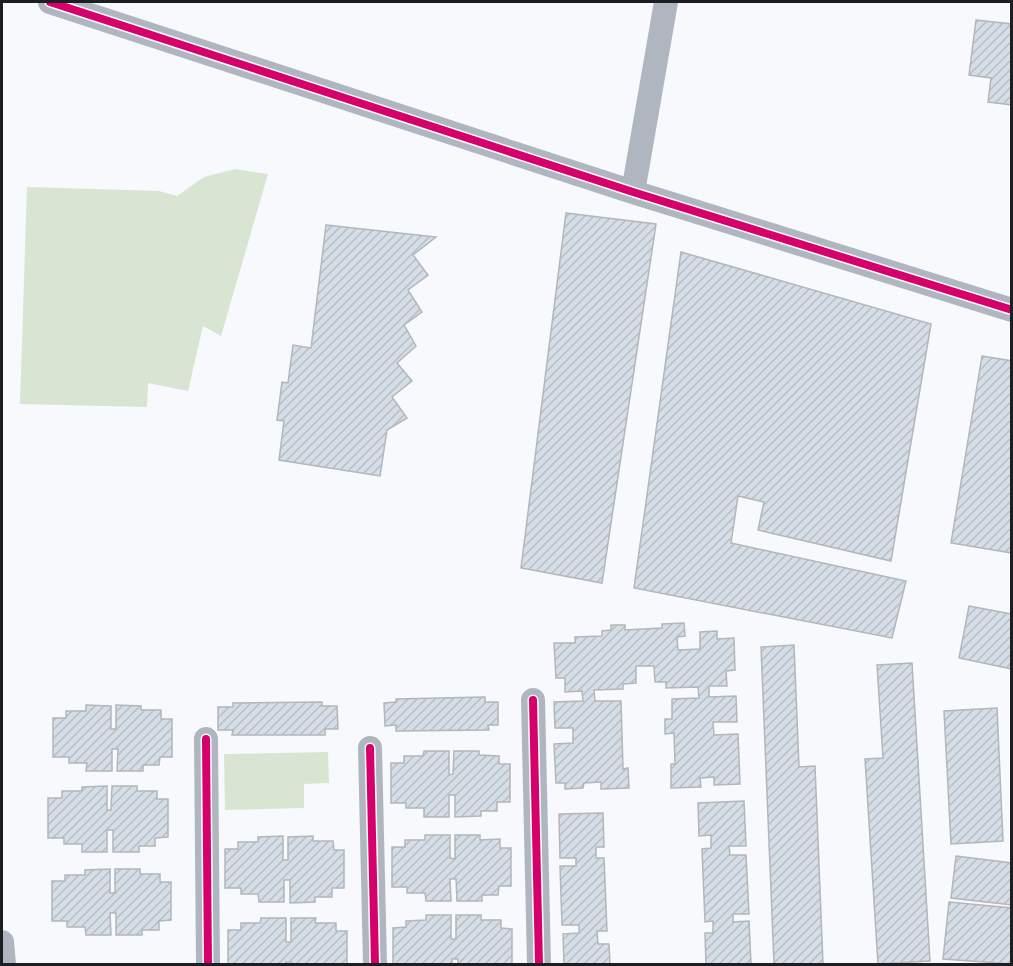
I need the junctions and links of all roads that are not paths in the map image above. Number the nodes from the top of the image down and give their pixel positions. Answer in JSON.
{"nodes":[{"id":1,"x":50,"y":2,"type":"edge"},
{"id":2,"x":666,"y":2,"type":"edge"},
{"id":3,"x":633,"y":192,"type":"junction"},
{"id":4,"x":1011,"y":310,"type":"edge"},
{"id":5,"x":533,"y":700,"type":"dead end"},
{"id":6,"x":206,"y":739,"type":"dead end"},
{"id":7,"x":370,"y":748,"type":"dead end"},
{"id":8,"x":2,"y":942,"type":"edge"},
{"id":9,"x":4,"y":964,"type":"edge"},
{"id":10,"x":208,"y":964,"type":"edge"},
{"id":11,"x":375,"y":964,"type":"edge"},
{"id":12,"x":539,"y":964,"type":"edge"}],
"edges":[{"from":1,"to":3,"type":"street"},
{"from":2,"to":3,"type":"street"},
{"from":3,"to":4,"type":"street"},
{"from":5,"to":12,"type":"street"},
{"from":6,"to":10,"type":"street"},
{"from":7,"to":11,"type":"street"},
{"from":8,"to":9,"type":"street"}]}
